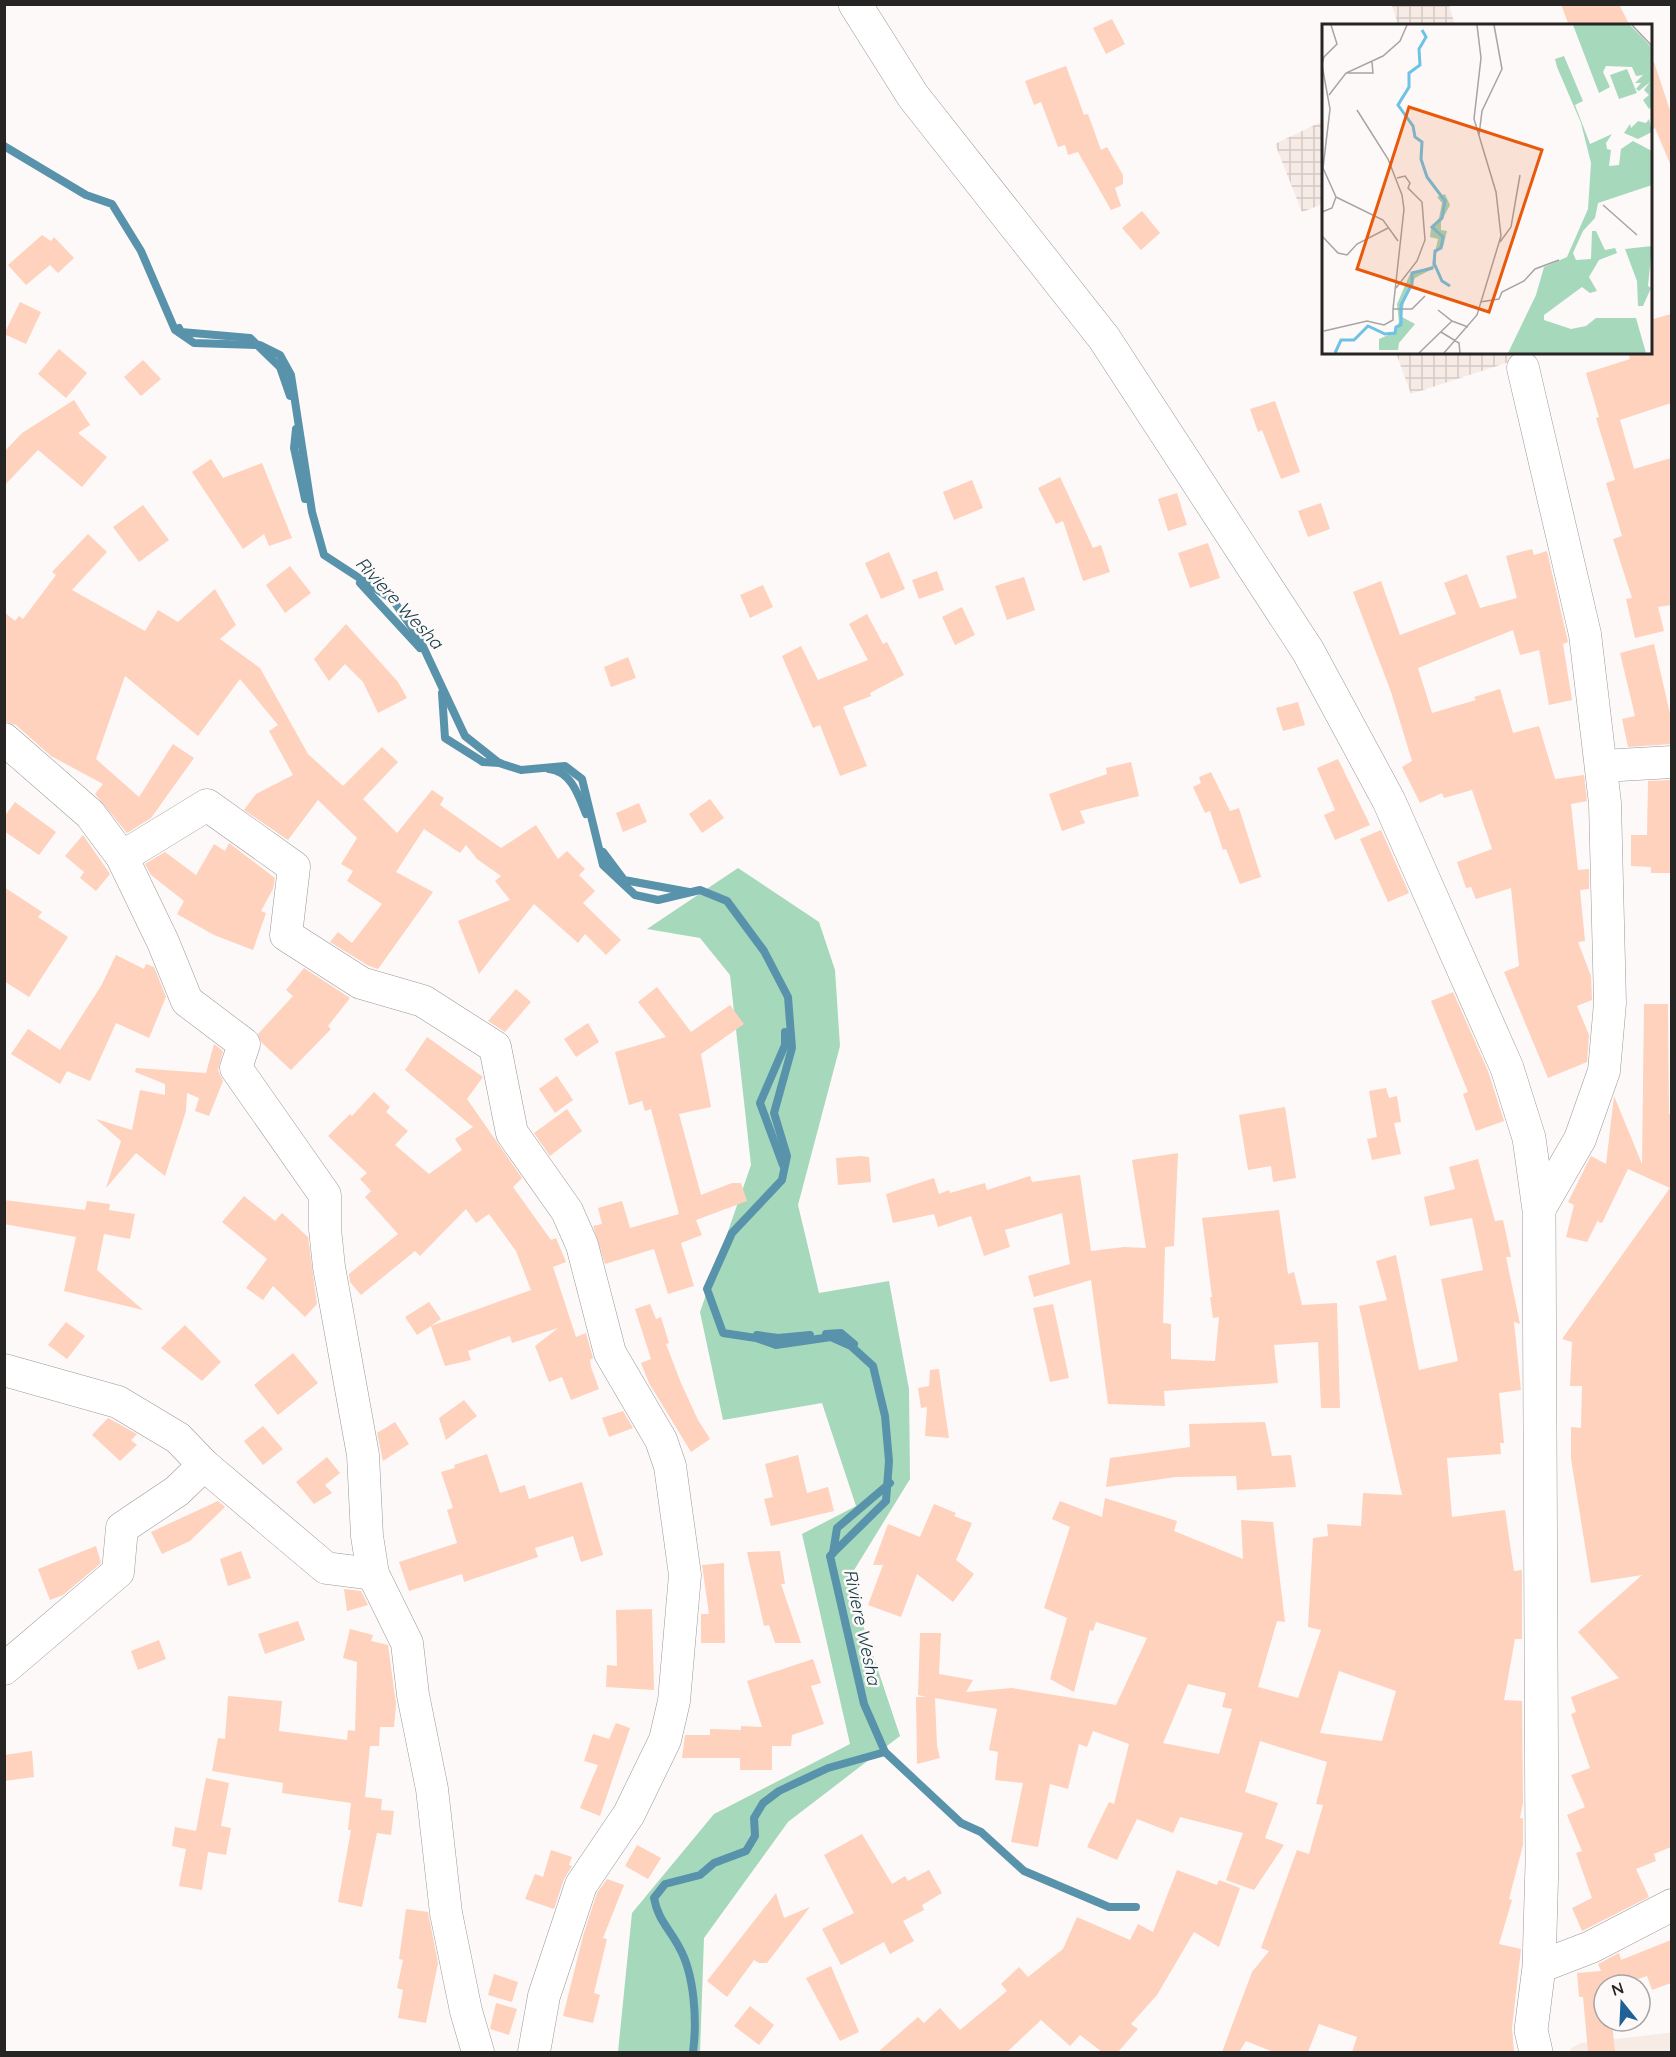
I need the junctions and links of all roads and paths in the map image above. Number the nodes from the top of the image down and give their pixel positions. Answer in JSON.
{"nodes":[{"id":1,"x":855,"y":4,"type":"edge"},
{"id":2,"x":1523,"y":368,"type":"dead end"},
{"id":3,"x":4,"y":739,"type":"edge"},
{"id":4,"x":1671,"y":762,"type":"edge"},
{"id":5,"x":1602,"y":766,"type":"junction"},
{"id":6,"x":122,"y":857,"type":"junction"},
{"id":7,"x":1539,"y":1210,"type":"junction"},
{"id":8,"x":4,"y":1370,"type":"edge"},
{"id":9,"x":204,"y":1465,"type":"junction"},
{"id":10,"x":373,"y":1575,"type":"junction"},
{"id":11,"x":4,"y":1669,"type":"edge"},
{"id":12,"x":1671,"y":1905,"type":"edge"},
{"id":13,"x":1539,"y":1967,"type":"junction"},
{"id":14,"x":478,"y":2052,"type":"edge"},
{"id":15,"x":534,"y":2052,"type":"edge"},
{"id":16,"x":1536,"y":2052,"type":"edge"}],
"edges":[{"from":1,"to":7,"type":"street"},
{"from":2,"to":5,"type":"street"},
{"from":3,"to":6,"type":"street"},
{"from":4,"to":5,"type":"street"},
{"from":5,"to":7,"type":"street"},
{"from":6,"to":10,"type":"street"},
{"from":6,"to":15,"type":"street"},
{"from":7,"to":13,"type":"street"},
{"from":8,"to":9,"type":"street"},
{"from":9,"to":10,"type":"street"},
{"from":9,"to":11,"type":"street"},
{"from":10,"to":14,"type":"street"},
{"from":12,"to":13,"type":"street"},
{"from":13,"to":16,"type":"street"}]}
